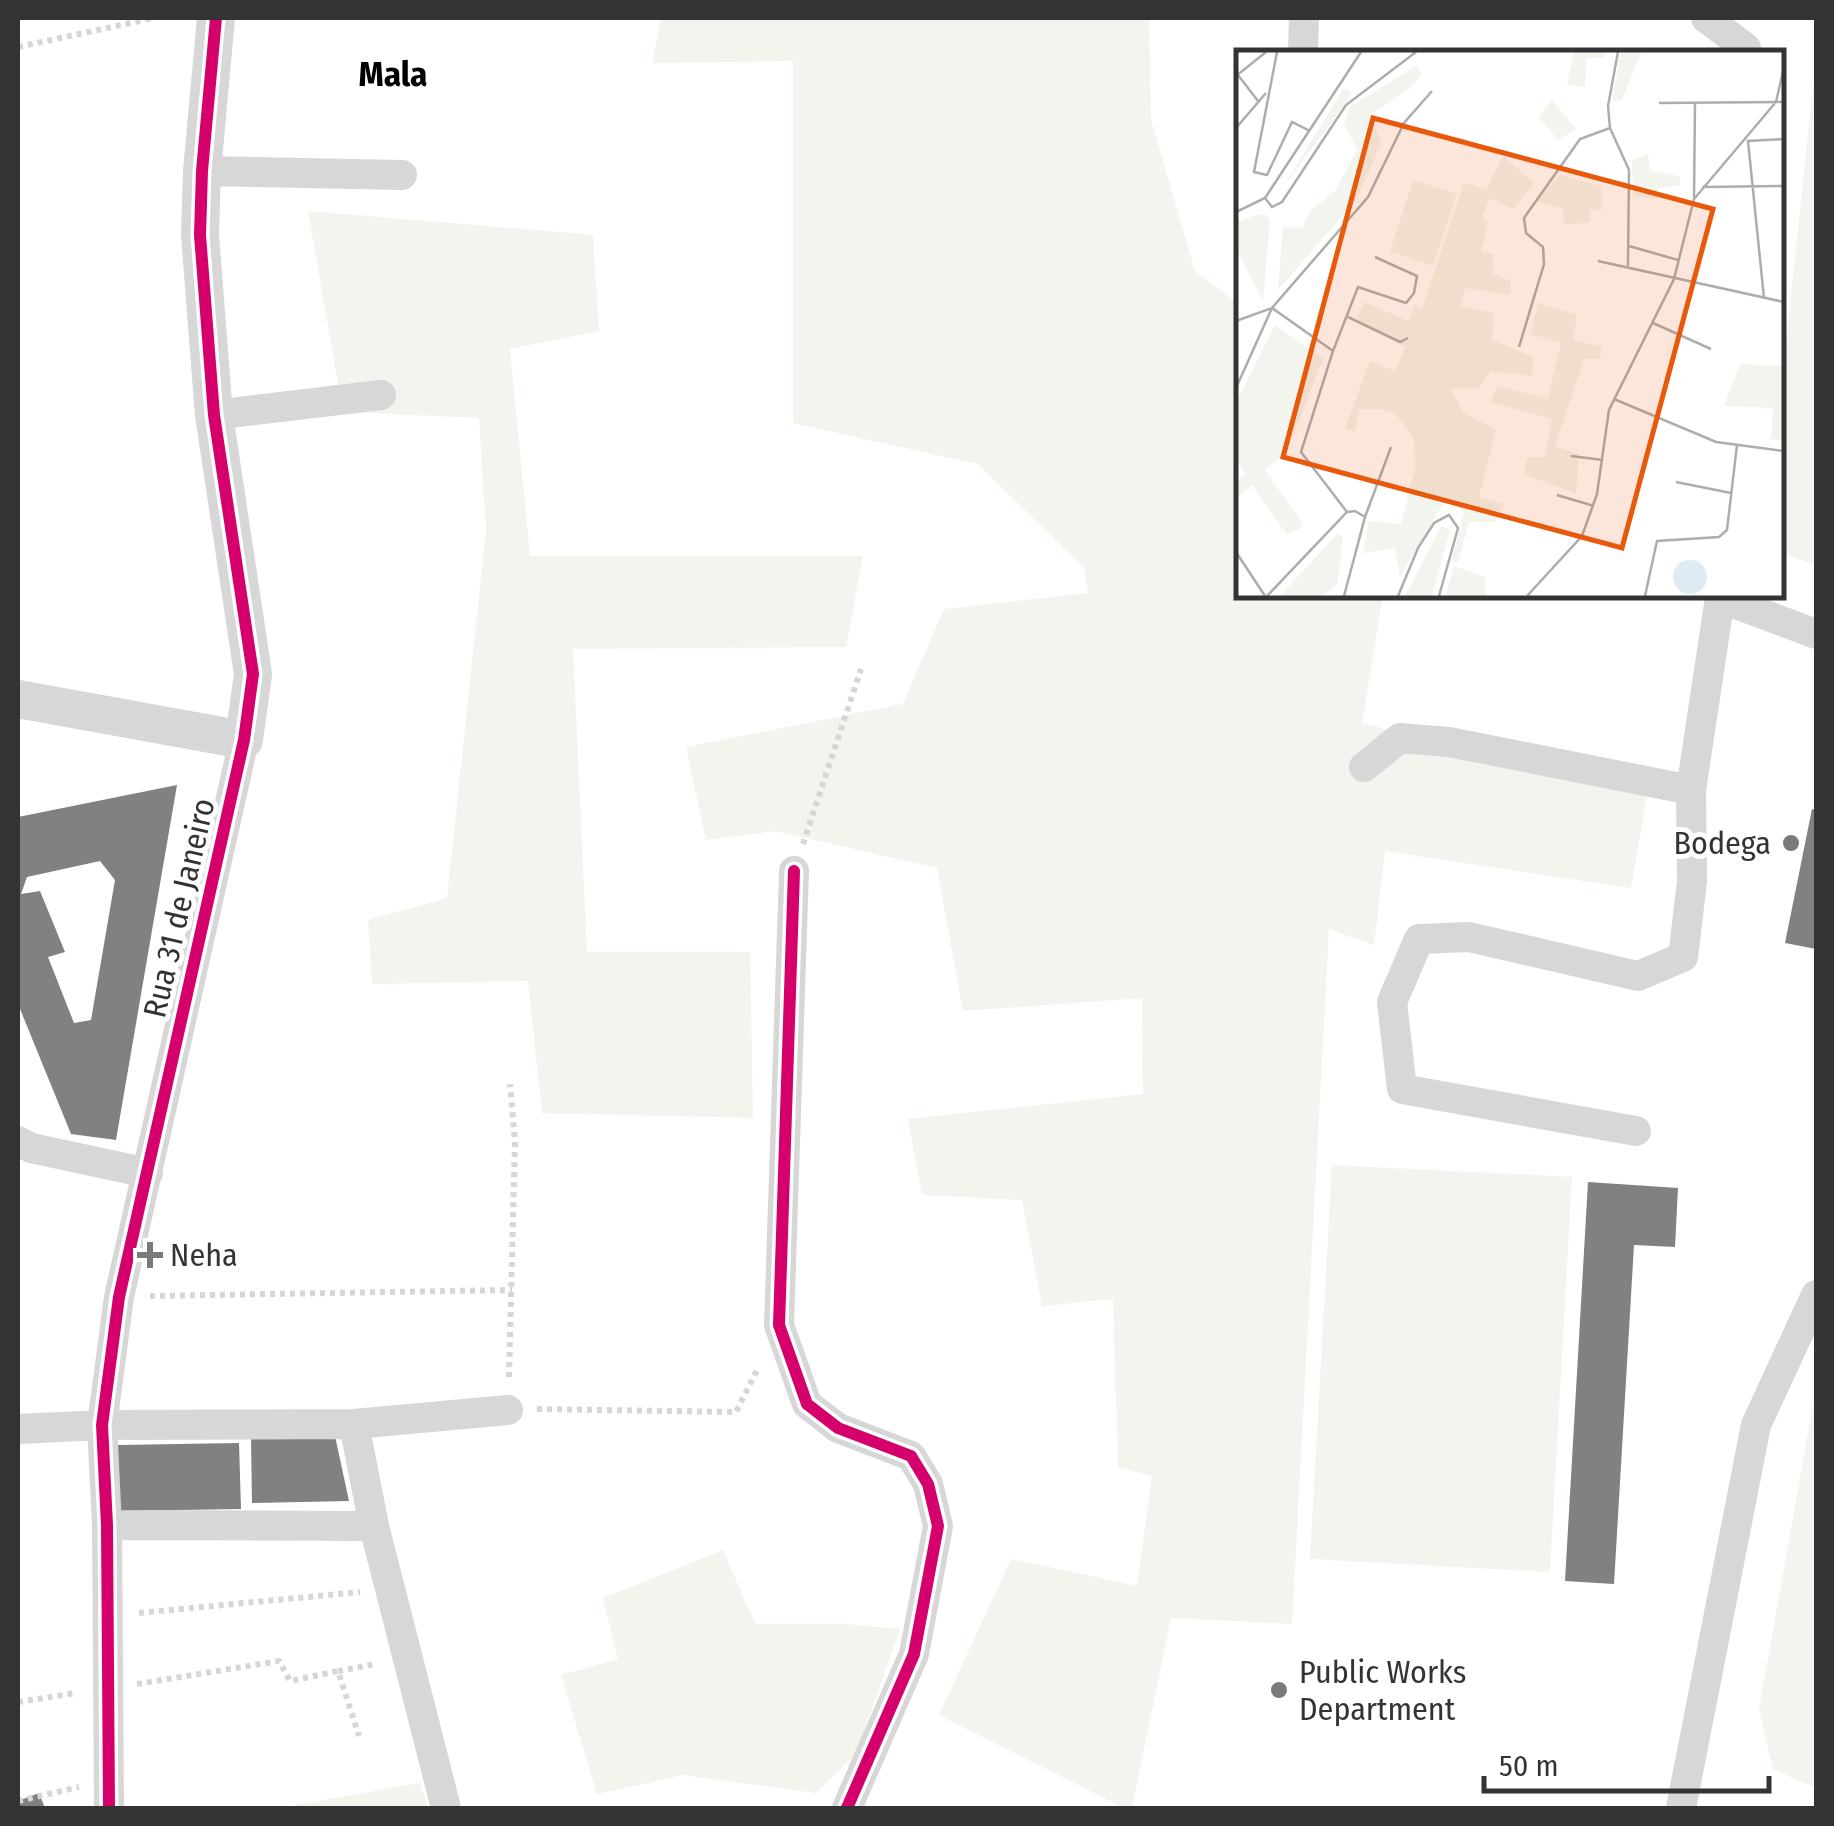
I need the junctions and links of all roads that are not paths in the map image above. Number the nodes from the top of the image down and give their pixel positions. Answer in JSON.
{"nodes":[{"id":1,"x":216,"y":18,"type":"edge"},
{"id":2,"x":1304,"y":18,"type":"edge"},
{"id":3,"x":1706,"y":18,"type":"edge"},
{"id":4,"x":1303,"y":50,"type":"edge"},
{"id":5,"x":1746,"y":50,"type":"edge"},
{"id":6,"x":202,"y":171,"type":"junction"},
{"id":7,"x":402,"y":176,"type":"dead end"},
{"id":8,"x":382,"y":395,"type":"dead end"},
{"id":9,"x":214,"y":415,"type":"junction"},
{"id":10,"x":1720,"y":598,"type":"edge"},
{"id":11,"x":1723,"y":598,"type":"edge"},
{"id":12,"x":1816,"y":634,"type":"edge"},
{"id":13,"x":18,"y":699,"type":"edge"},
{"id":14,"x":244,"y":740,"type":"junction"},
{"id":15,"x":1364,"y":767,"type":"dead end"},
{"id":16,"x":1691,"y":790,"type":"junction"},
{"id":17,"x":794,"y":871,"type":"road end"},
{"id":18,"x":1636,"y":1131,"type":"dead end"},
{"id":19,"x":18,"y":1141,"type":"edge"},
{"id":20,"x":148,"y":1173,"type":"junction"},
{"id":21,"x":1816,"y":1295,"type":"edge"},
{"id":22,"x":508,"y":1410,"type":"road end"},
{"id":23,"x":354,"y":1424,"type":"junction"},
{"id":24,"x":102,"y":1425,"type":"junction"},
{"id":25,"x":18,"y":1429,"type":"edge"},
{"id":26,"x":108,"y":1525,"type":"junction"},
{"id":27,"x":374,"y":1526,"type":"junction"},
{"id":28,"x":109,"y":1794,"type":"edge"},
{"id":29,"x":446,"y":1808,"type":"edge"},
{"id":30,"x":847,"y":1808,"type":"edge"},
{"id":31,"x":1681,"y":1808,"type":"edge"}],
"edges":[{"from":1,"to":6,"type":"street","name":"Rua 31 de Janeiro"},
{"from":2,"to":4,"type":"street"},
{"from":3,"to":5,"type":"street"},
{"from":6,"to":7,"type":"street"},
{"from":6,"to":9,"type":"street","name":"Rua 31 de Janeiro"},
{"from":8,"to":9,"type":"street"},
{"from":9,"to":14,"type":"street","name":"Rua 31 de Janeiro"},
{"from":10,"to":16,"type":"street"},
{"from":11,"to":12,"type":"street"},
{"from":13,"to":14,"type":"street"},
{"from":14,"to":20,"type":"street","name":"Rua 31 de Janeiro"},
{"from":15,"to":16,"type":"street"},
{"from":16,"to":18,"type":"street"},
{"from":17,"to":30,"type":"street"},
{"from":19,"to":20,"type":"street"},
{"from":20,"to":24,"type":"street","name":"Rua 31 de Janeiro"},
{"from":21,"to":31,"type":"street"},
{"from":22,"to":23,"type":"street"},
{"from":23,"to":24,"type":"street"},
{"from":23,"to":27,"type":"street"},
{"from":24,"to":25,"type":"street"},
{"from":24,"to":26,"type":"street","name":"Rua 31 de Janeiro"},
{"from":26,"to":27,"type":"street"},
{"from":26,"to":28,"type":"street","name":"Rua 31 de Janeiro"},
{"from":27,"to":29,"type":"street"}]}
